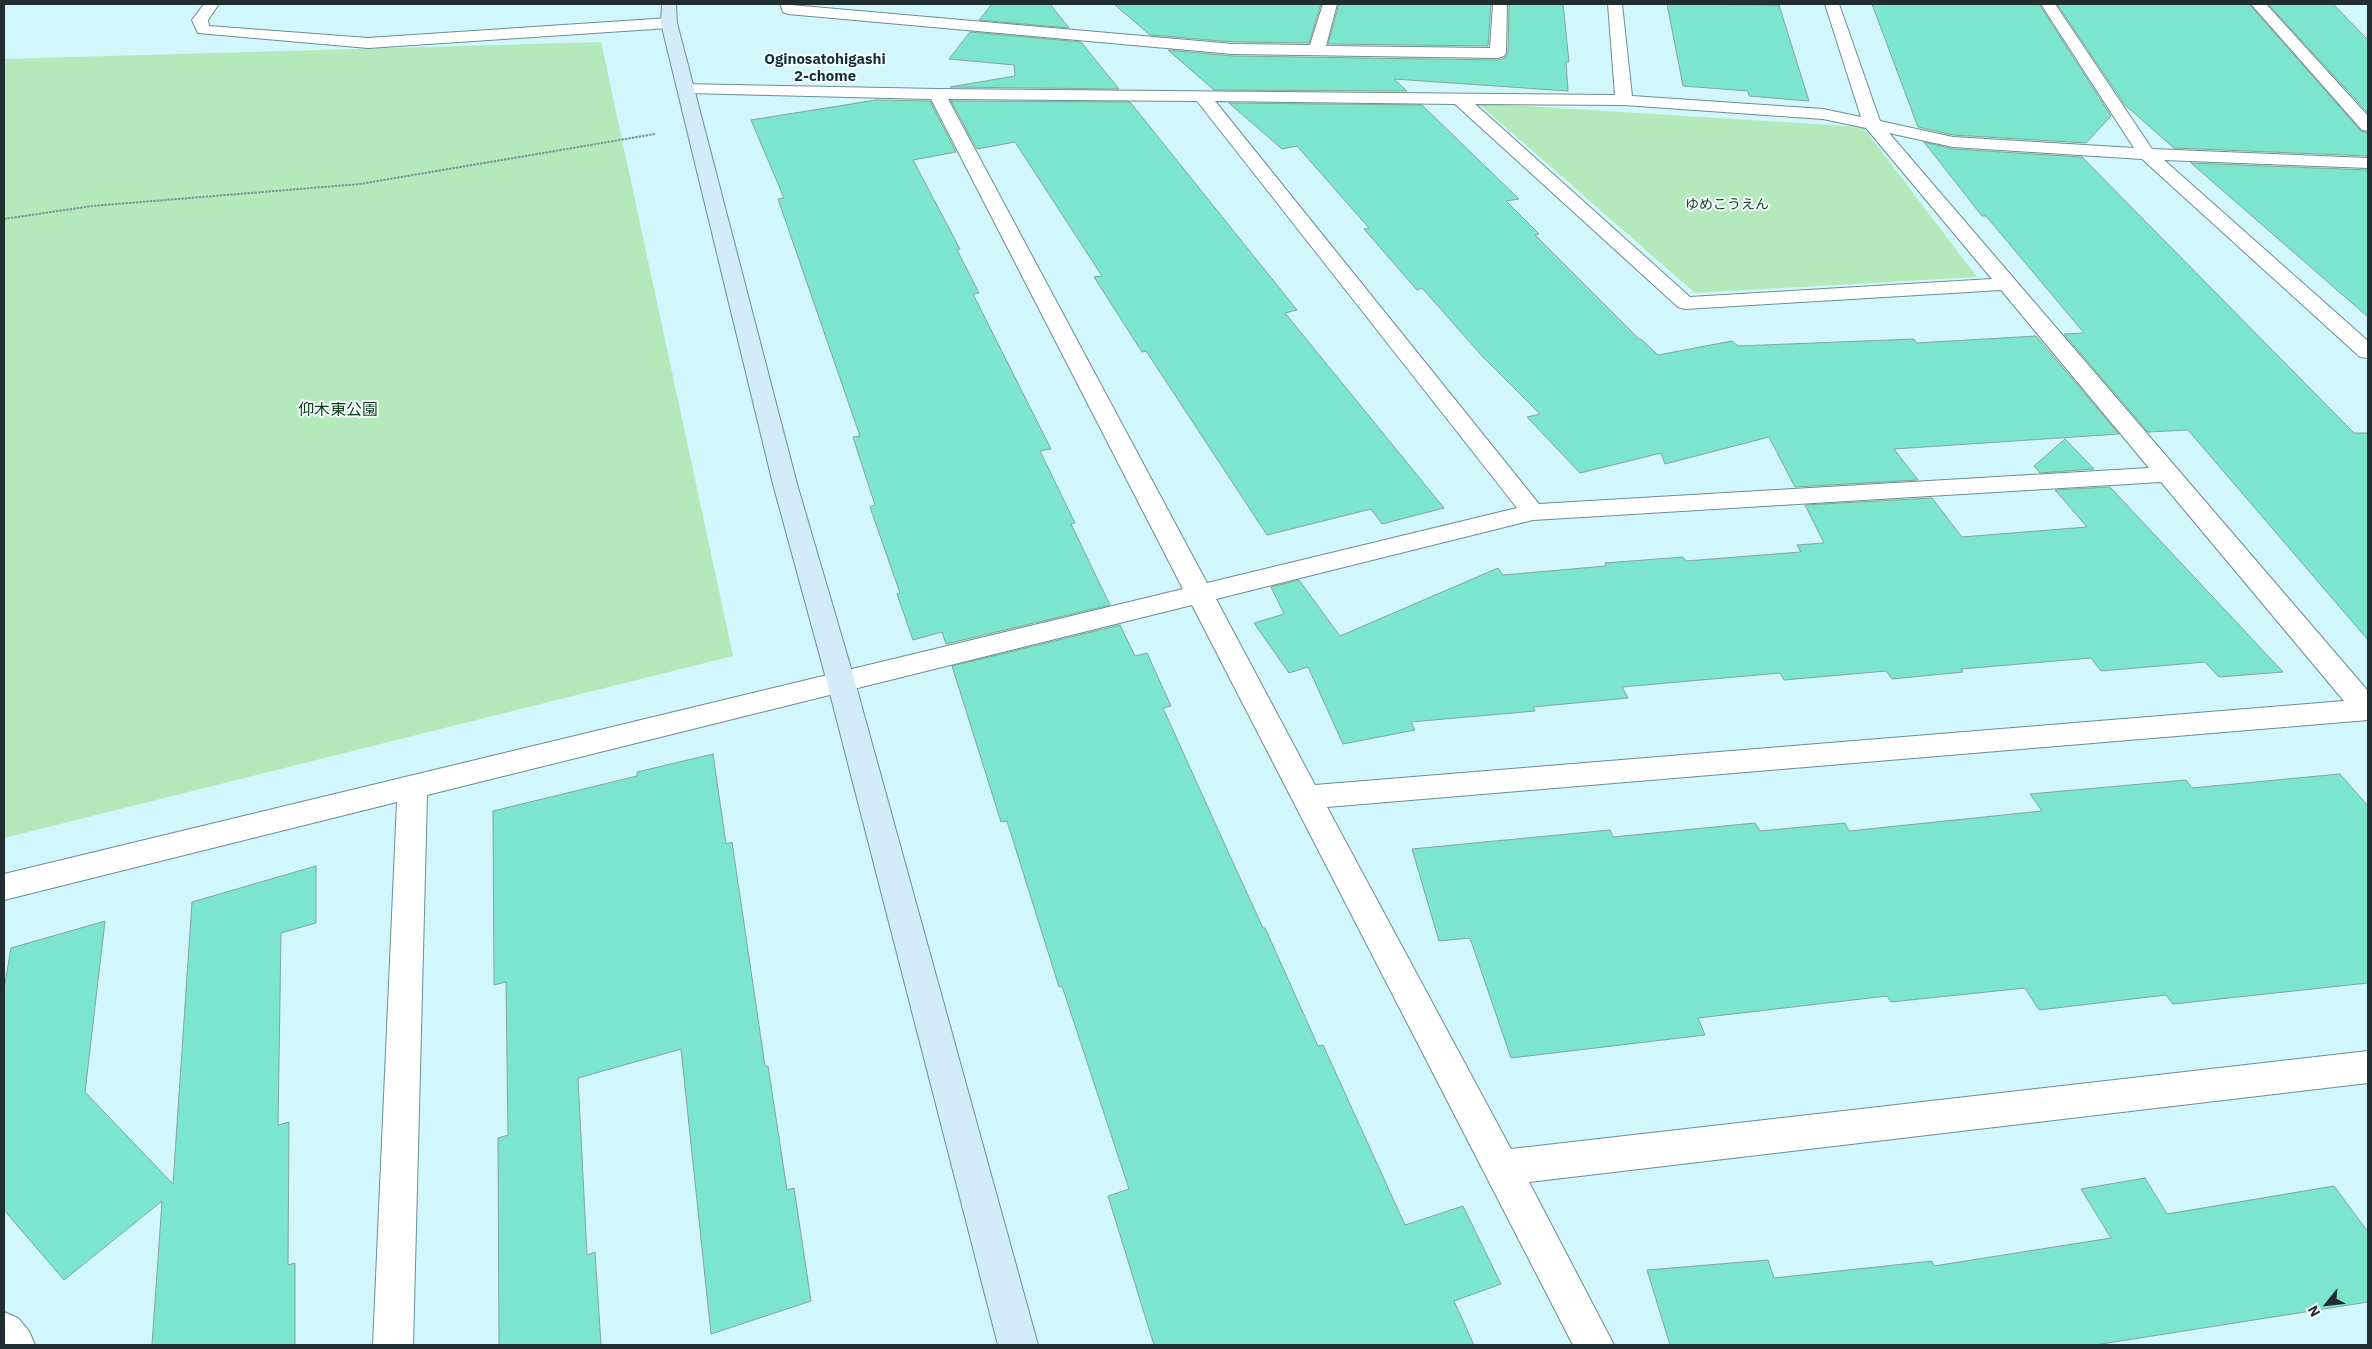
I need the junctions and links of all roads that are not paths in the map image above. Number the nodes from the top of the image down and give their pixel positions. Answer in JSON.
{"nodes":[{"id":1,"x":212,"y":4,"type":"edge"},
{"id":2,"x":787,"y":4,"type":"edge"},
{"id":3,"x":1330,"y":4,"type":"edge"},
{"id":4,"x":1500,"y":4,"type":"edge"},
{"id":5,"x":1615,"y":4,"type":"edge"},
{"id":6,"x":1832,"y":4,"type":"edge"},
{"id":7,"x":2048,"y":4,"type":"edge"},
{"id":8,"x":2258,"y":4,"type":"edge"},
{"id":9,"x":669,"y":13,"type":"edge"},
{"id":10,"x":1317,"y":50,"type":"junction"},
{"id":11,"x":687,"y":88,"type":"junction"},
{"id":12,"x":937,"y":94,"type":"junction"},
{"id":13,"x":1201,"y":95,"type":"junction"},
{"id":14,"x":1460,"y":99,"type":"junction"},
{"id":15,"x":1624,"y":100,"type":"junction"},
{"id":16,"x":1873,"y":126,"type":"junction"},
{"id":17,"x":2368,"y":126,"type":"edge"},
{"id":18,"x":2147,"y":154,"type":"junction"},
{"id":19,"x":2368,"y":162,"type":"edge"},
{"id":20,"x":2008,"y":284,"type":"junction"},
{"id":21,"x":2368,"y":352,"type":"edge"},
{"id":22,"x":2168,"y":474,"type":"junction"},
{"id":23,"x":1534,"y":512,"type":"junction"},
{"id":24,"x":1199,"y":594,"type":"junction"},
{"id":25,"x":841,"y":682,"type":"junction"},
{"id":26,"x":2368,"y":710,"type":"edge"},
{"id":27,"x":412,"y":787,"type":"junction"},
{"id":28,"x":1306,"y":797,"type":"junction"},
{"id":29,"x":4,"y":887,"type":"edge"},
{"id":30,"x":2368,"y":1067,"type":"edge"},
{"id":31,"x":1501,"y":1168,"type":"junction"},
{"id":32,"x":4,"y":1332,"type":"edge"},
{"id":33,"x":15,"y":1345,"type":"edge"},
{"id":34,"x":393,"y":1345,"type":"edge"},
{"id":35,"x":1018,"y":1345,"type":"edge"},
{"id":36,"x":1594,"y":1345,"type":"edge"}],
"edges":[{"from":1,"to":9,"type":"street"},
{"from":2,"to":10,"type":"street"},
{"from":3,"to":10,"type":"street"},
{"from":4,"to":10,"type":"street"},
{"from":5,"to":15,"type":"street"},
{"from":6,"to":16,"type":"street"},
{"from":7,"to":18,"type":"street"},
{"from":8,"to":17,"type":"street"},
{"from":9,"to":11,"type":"street"},
{"from":11,"to":12,"type":"street"},
{"from":11,"to":25,"type":"street"},
{"from":12,"to":13,"type":"street"},
{"from":12,"to":24,"type":"street"},
{"from":13,"to":14,"type":"street"},
{"from":13,"to":23,"type":"street"},
{"from":14,"to":15,"type":"street"},
{"from":14,"to":20,"type":"street"},
{"from":15,"to":16,"type":"street"},
{"from":16,"to":18,"type":"street"},
{"from":16,"to":20,"type":"street"},
{"from":18,"to":19,"type":"street"},
{"from":18,"to":21,"type":"street"},
{"from":20,"to":22,"type":"street"},
{"from":22,"to":23,"type":"street"},
{"from":22,"to":26,"type":"street"},
{"from":23,"to":24,"type":"street"},
{"from":24,"to":25,"type":"street"},
{"from":24,"to":28,"type":"street"},
{"from":25,"to":27,"type":"street"},
{"from":25,"to":35,"type":"street"},
{"from":26,"to":28,"type":"street"},
{"from":27,"to":29,"type":"street"},
{"from":27,"to":34,"type":"street"},
{"from":28,"to":31,"type":"street"},
{"from":30,"to":31,"type":"street"},
{"from":31,"to":36,"type":"street"},
{"from":32,"to":33,"type":"street"}]}
